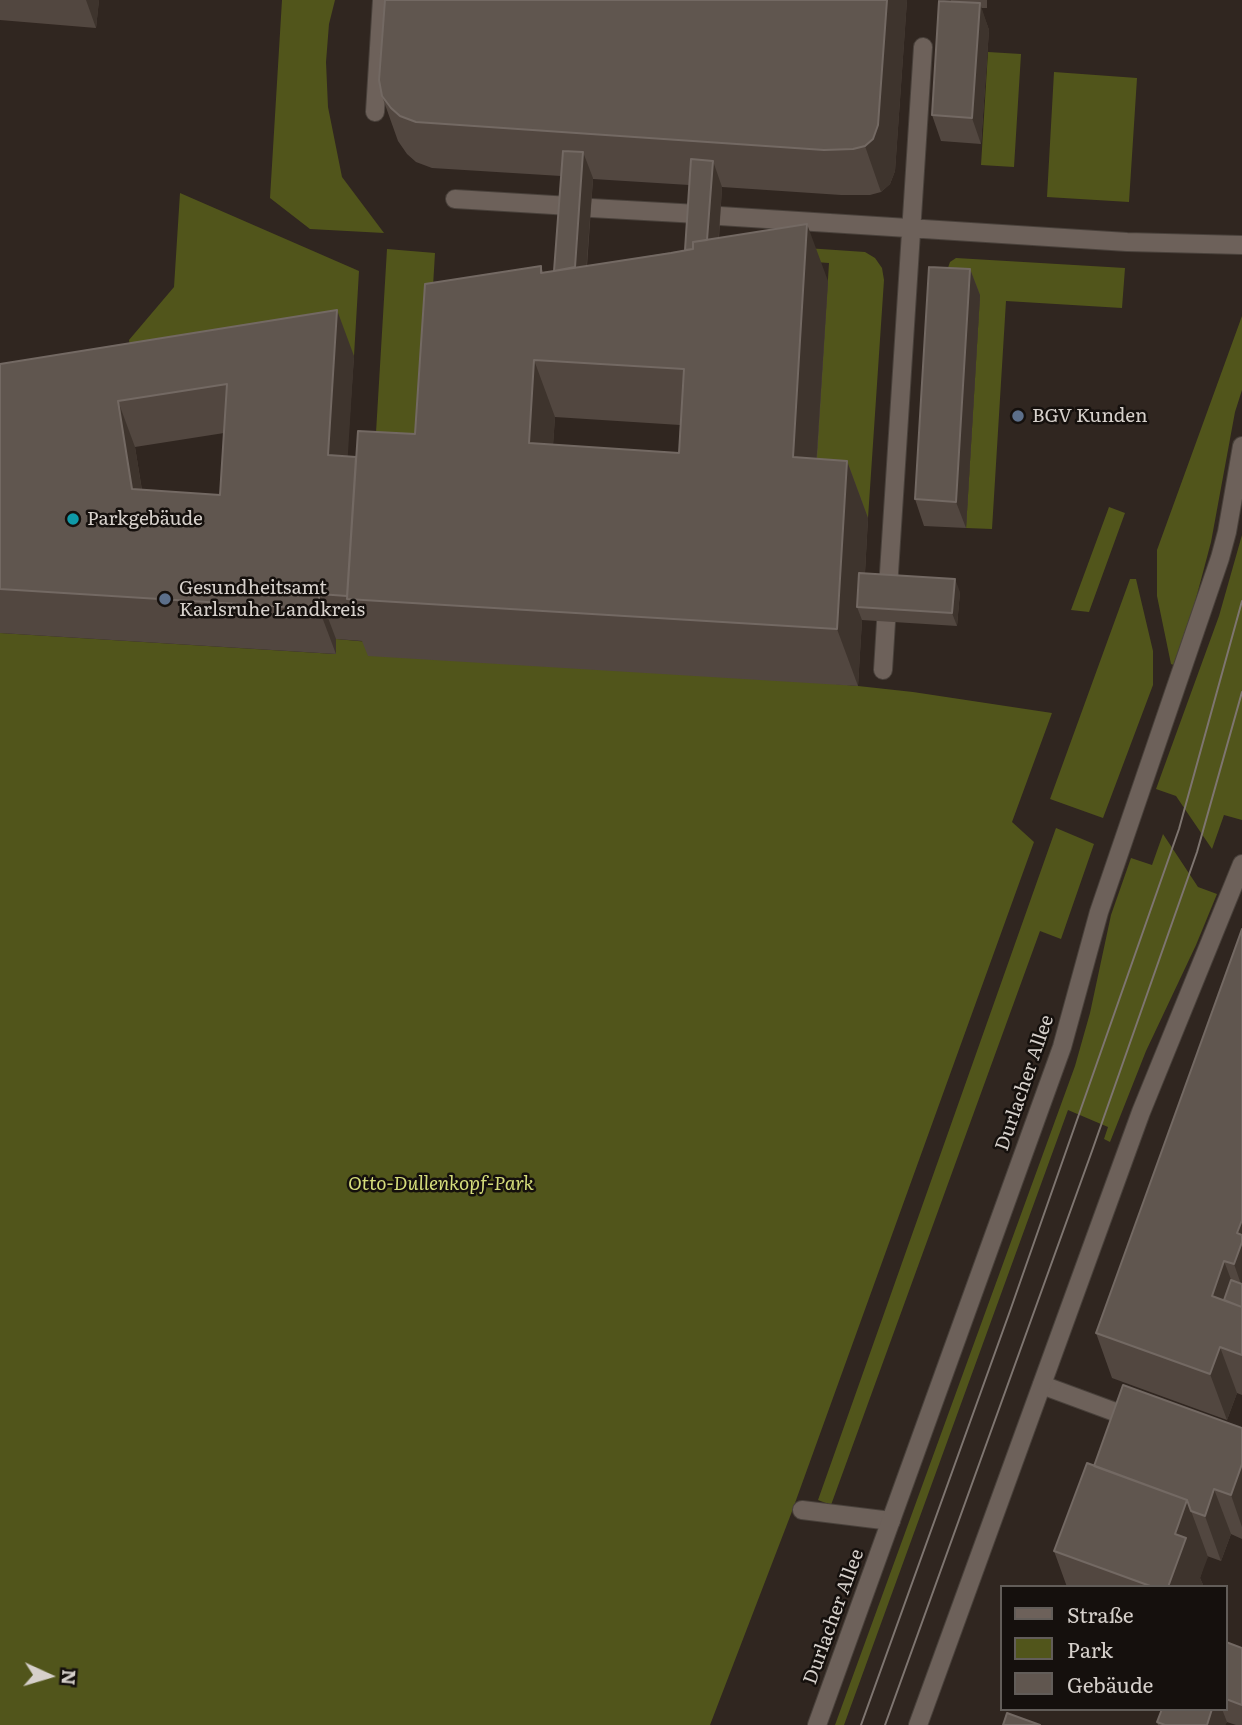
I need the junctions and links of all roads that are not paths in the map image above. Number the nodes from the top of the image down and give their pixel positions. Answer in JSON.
{"nodes":[{"id":1,"x":382,"y":0,"type":"edge"},
{"id":2,"x":923,"y":47,"type":"dead end"},
{"id":3,"x":375,"y":112,"type":"dead end"},
{"id":4,"x":456,"y":199,"type":"dead end"},
{"id":5,"x":570,"y":206,"type":"edge"},
{"id":6,"x":591,"y":208,"type":"dead end"},
{"id":7,"x":698,"y":214,"type":"edge"},
{"id":8,"x":720,"y":216,"type":"dead end"},
{"id":9,"x":911,"y":229,"type":"junction"},
{"id":10,"x":1242,"y":245,"type":"edge"},
{"id":11,"x":1242,"y":446,"type":"edge"},
{"id":12,"x":888,"y":588,"type":"edge"},
{"id":13,"x":886,"y":622,"type":"edge"},
{"id":14,"x":883,"y":670,"type":"dead end"},
{"id":15,"x":1242,"y":864,"type":"edge"},
{"id":16,"x":1042,"y":1385,"type":"junction"},
{"id":17,"x":1154,"y":1426,"type":"edge"},
{"id":18,"x":802,"y":1510,"type":"dead end"},
{"id":19,"x":891,"y":1521,"type":"junction"},
{"id":20,"x":817,"y":1725,"type":"edge"},
{"id":21,"x":918,"y":1725,"type":"edge"}],
"edges":[{"from":1,"to":3,"type":"street"},
{"from":2,"to":9,"type":"street"},
{"from":4,"to":5,"type":"street"},
{"from":6,"to":7,"type":"street"},
{"from":8,"to":9,"type":"street"},
{"from":9,"to":10,"type":"street"},
{"from":9,"to":12,"type":"street"},
{"from":11,"to":19,"type":"street","name":"Durlacher Allee"},
{"from":13,"to":14,"type":"street"},
{"from":15,"to":16,"type":"street"},
{"from":16,"to":17,"type":"street"},
{"from":16,"to":21,"type":"street"},
{"from":18,"to":19,"type":"street"},
{"from":19,"to":20,"type":"street","name":"Durlacher Allee"}]}
